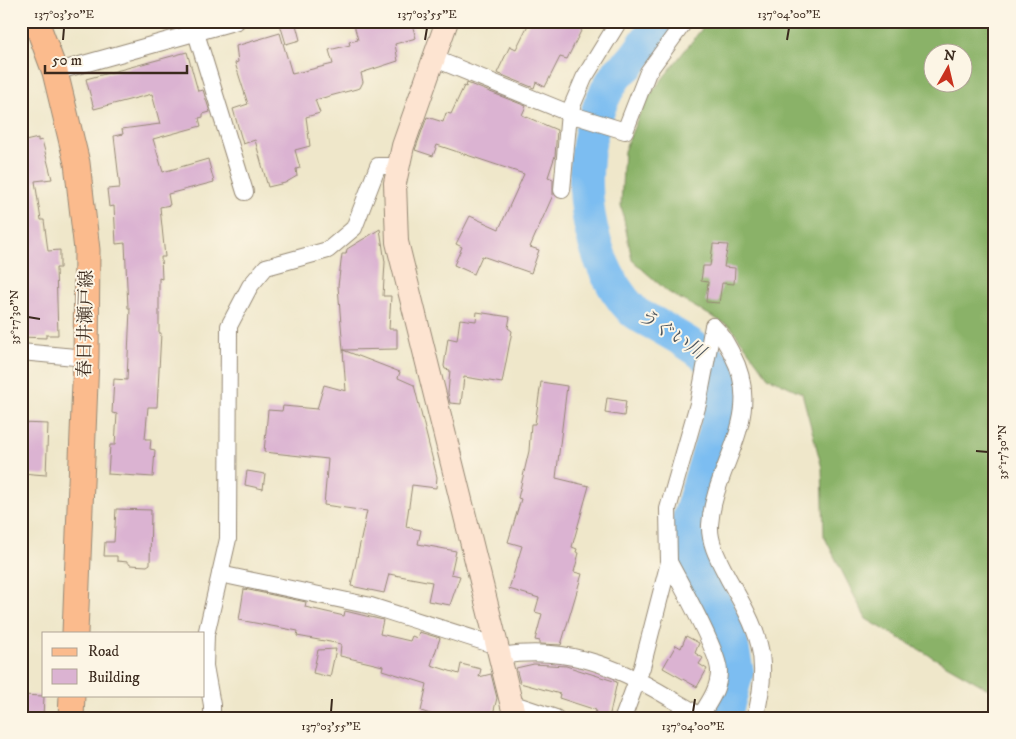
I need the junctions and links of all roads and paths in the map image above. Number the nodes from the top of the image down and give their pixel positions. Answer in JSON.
{"nodes":[{"id":1,"x":36,"y":21,"type":"edge"},
{"id":2,"x":237,"y":21,"type":"edge"},
{"id":3,"x":447,"y":21,"type":"edge"},
{"id":4,"x":619,"y":21,"type":"edge"},
{"id":5,"x":685,"y":21,"type":"edge"},
{"id":6,"x":196,"y":32,"type":"junction"},
{"id":7,"x":433,"y":58,"type":"junction"},
{"id":8,"x":55,"y":72,"type":"junction"},
{"id":9,"x":572,"y":115,"type":"junction"},
{"id":10,"x":399,"y":166,"type":"junction"},
{"id":11,"x":562,"y":190,"type":"dead end"},
{"id":12,"x":245,"y":192,"type":"dead end"},
{"id":13,"x":21,"y":352,"type":"edge"},
{"id":14,"x":86,"y":358,"type":"junction"},
{"id":15,"x":669,"y":562,"type":"junction"},
{"id":16,"x":220,"y":574,"type":"junction"},
{"id":17,"x":75,"y":632,"type":"edge"},
{"id":18,"x":498,"y":651,"type":"junction"},
{"id":19,"x":638,"y":679,"type":"junction"},
{"id":20,"x":72,"y":696,"type":"edge"},
{"id":21,"x":513,"y":710,"type":"edge"},
{"id":22,"x":700,"y":717,"type":"edge"},
{"id":23,"x":71,"y":718,"type":"edge"},
{"id":24,"x":212,"y":718,"type":"edge"},
{"id":25,"x":556,"y":718,"type":"edge"},
{"id":26,"x":623,"y":718,"type":"edge"},
{"id":27,"x":756,"y":718,"type":"edge"}],
"edges":[{"from":1,"to":8,"type":"main road","name":"春日井瀬戸線"},
{"from":2,"to":6,"type":"street"},
{"from":3,"to":7,"type":"street"},
{"from":4,"to":9,"type":"street"},
{"from":5,"to":9,"type":"street"},
{"from":6,"to":8,"type":"street"},
{"from":6,"to":12,"type":"street"},
{"from":7,"to":9,"type":"street"},
{"from":7,"to":10,"type":"street"},
{"from":8,"to":14,"type":"main road","name":"春日井瀬戸線"},
{"from":9,"to":11,"type":"street"},
{"from":10,"to":16,"type":"street"},
{"from":10,"to":18,"type":"street"},
{"from":13,"to":14,"type":"street"},
{"from":14,"to":17,"type":"main road","name":"春日井瀬戸線"},
{"from":15,"to":19,"type":"street"},
{"from":15,"to":22,"type":"street"},
{"from":15,"to":27,"type":"street"},
{"from":16,"to":18,"type":"street"},
{"from":16,"to":24,"type":"street"},
{"from":18,"to":19,"type":"street"},
{"from":18,"to":21,"type":"street"},
{"from":19,"to":22,"type":"street"},
{"from":19,"to":26,"type":"street"},
{"from":20,"to":23,"type":"main road"},
{"from":21,"to":25,"type":"street"}]}
